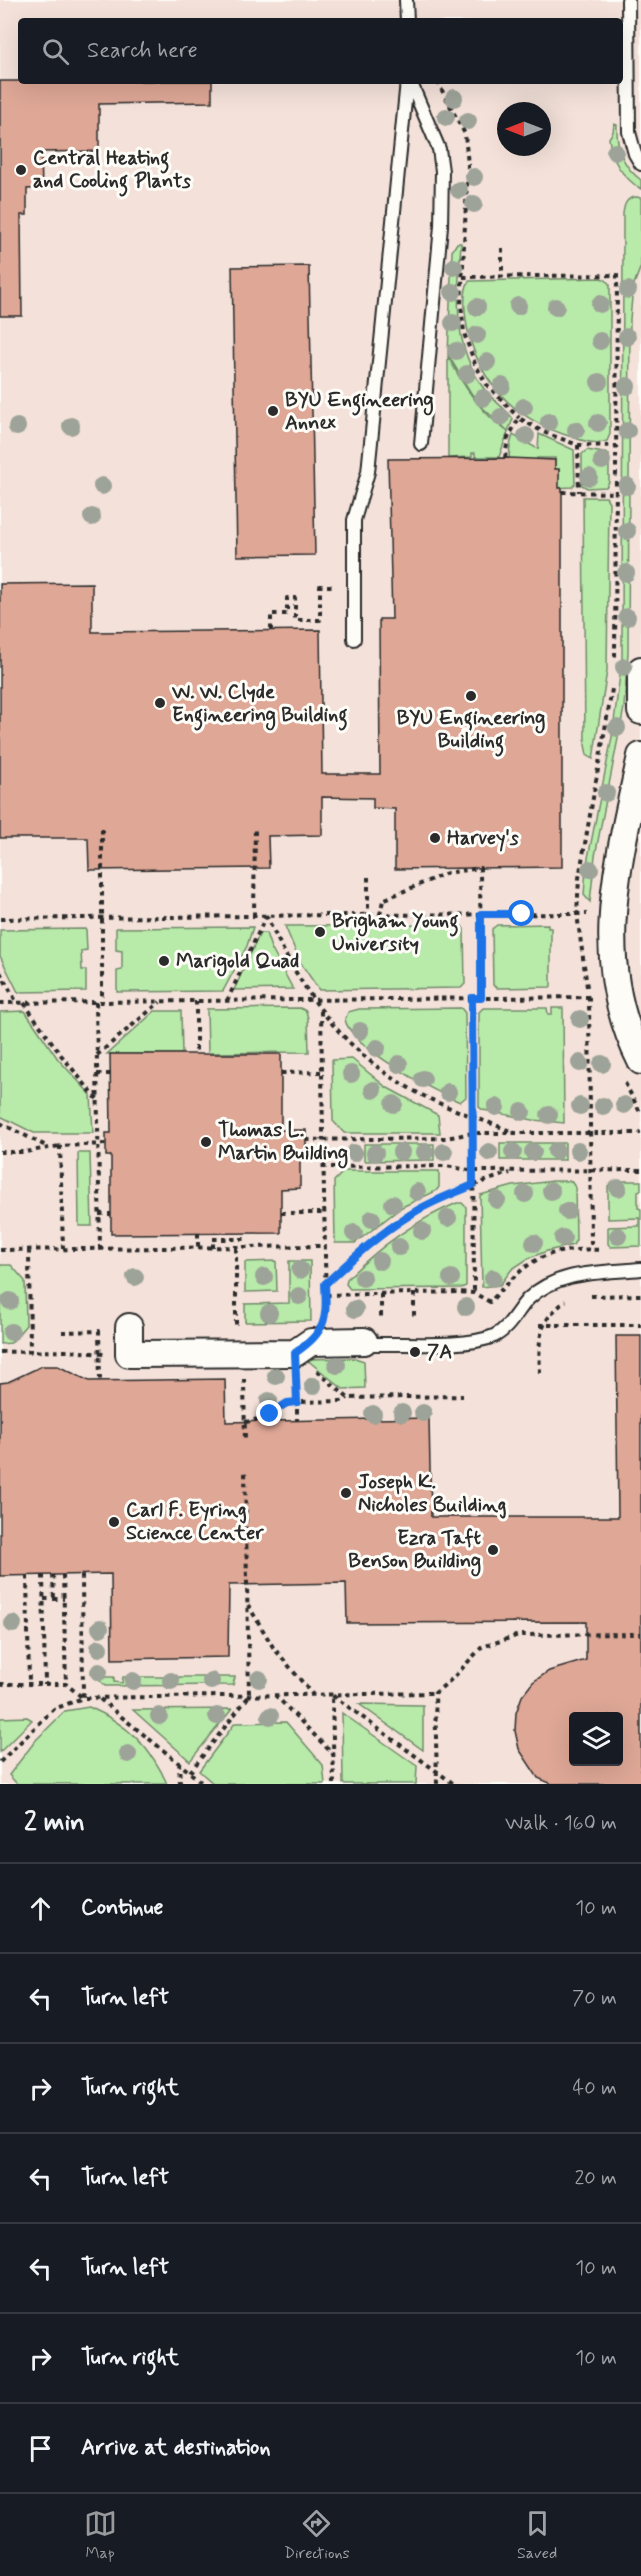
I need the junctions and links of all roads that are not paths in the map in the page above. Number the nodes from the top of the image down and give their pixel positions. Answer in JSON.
{"nodes":[{"id":1,"x":406,"y":0,"type":"edge"},
{"id":2,"x":628,"y":0,"type":"edge"},
{"id":3,"x":407,"y":18,"type":"edge"},
{"id":4,"x":409,"y":84,"type":"edge"},
{"id":5,"x":410,"y":84,"type":"edge"},
{"id":6,"x":641,"y":164,"type":"edge"},
{"id":7,"x":421,"y":444,"type":"dead end"},
{"id":8,"x":354,"y":639,"type":"dead end"},
{"id":9,"x":641,"y":670,"type":"edge"},
{"id":10,"x":641,"y":711,"type":"edge"},
{"id":11,"x":641,"y":756,"type":"edge"},
{"id":12,"x":641,"y":1061,"type":"edge"},
{"id":13,"x":641,"y":1269,"type":"edge"},
{"id":14,"x":129,"y":1326,"type":"dead end"},
{"id":15,"x":364,"y":1341,"type":"joint"}],
"edges":[{"from":1,"to":3,"type":"lane"},
{"from":2,"to":6,"type":"lane"},
{"from":4,"to":8,"type":"lane"},
{"from":5,"to":7,"type":"lane"},
{"from":9,"to":10,"type":"street"},
{"from":11,"to":12,"type":"street"},
{"from":13,"to":15,"type":"lane"},
{"from":14,"to":15,"type":"street"}]}
